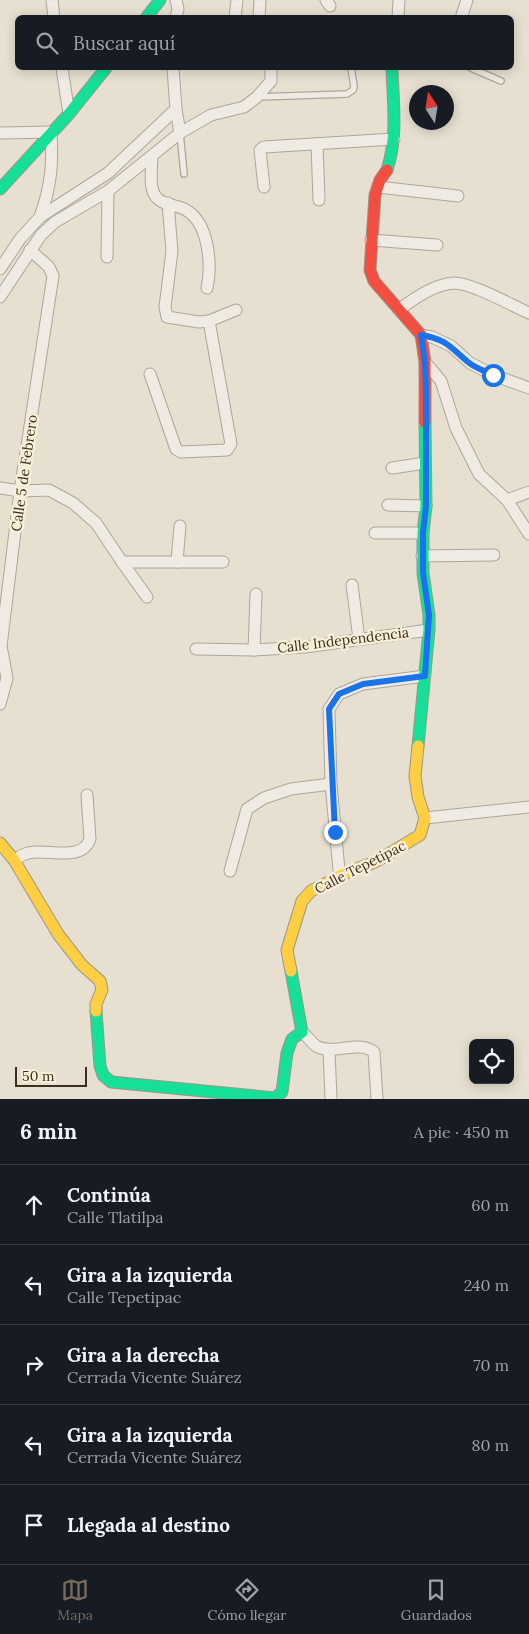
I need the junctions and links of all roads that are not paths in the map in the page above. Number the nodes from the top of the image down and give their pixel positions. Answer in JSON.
{"nodes":[{"id":1,"x":52,"y":0,"type":"edge"},
{"id":2,"x":160,"y":0,"type":"edge"},
{"id":3,"x":176,"y":0,"type":"edge"},
{"id":4,"x":236,"y":0,"type":"edge"},
{"id":5,"x":260,"y":0,"type":"edge"},
{"id":6,"x":399,"y":0,"type":"edge"},
{"id":7,"x":467,"y":0,"type":"edge"},
{"id":8,"x":54,"y":15,"type":"edge"},
{"id":9,"x":148,"y":15,"type":"edge"},
{"id":10,"x":177,"y":15,"type":"edge"},
{"id":11,"x":235,"y":15,"type":"edge"},
{"id":12,"x":259,"y":15,"type":"edge"},
{"id":13,"x":398,"y":15,"type":"edge"},
{"id":14,"x":462,"y":15,"type":"edge"},
{"id":15,"x":62,"y":70,"type":"edge"},
{"id":16,"x":104,"y":70,"type":"edge"},
{"id":17,"x":173,"y":70,"type":"edge"},
{"id":18,"x":271,"y":70,"type":"edge"},
{"id":19,"x":350,"y":70,"type":"edge"},
{"id":20,"x":392,"y":70,"type":"edge"},
{"id":21,"x":476,"y":70,"type":"edge"},
{"id":22,"x":501,"y":81,"type":"dead end"},
{"id":23,"x":257,"y":97,"type":"junction"},
{"id":24,"x":176,"y":109,"type":"junction"},
{"id":25,"x":69,"y":114,"type":"junction"},
{"id":26,"x":51,"y":132,"type":"junction"},
{"id":27,"x":0,"y":133,"type":"edge"},
{"id":28,"x":180,"y":133,"type":"junction"},
{"id":29,"x":394,"y":139,"type":"junction"},
{"id":30,"x":317,"y":144,"type":"junction"},
{"id":31,"x":152,"y":156,"type":"junction"},
{"id":32,"x":184,"y":174,"type":"dead end"},
{"id":33,"x":264,"y":187,"type":"dead end"},
{"id":34,"x":378,"y":187,"type":"junction"},
{"id":35,"x":0,"y":189,"type":"edge"},
{"id":36,"x":108,"y":190,"type":"junction"},
{"id":37,"x":458,"y":196,"type":"dead end"},
{"id":38,"x":319,"y":200,"type":"dead end"},
{"id":39,"x":168,"y":203,"type":"junction"},
{"id":40,"x":40,"y":217,"type":"junction"},
{"id":41,"x":371,"y":240,"type":"junction"},
{"id":42,"x":437,"y":245,"type":"dead end"},
{"id":43,"x":30,"y":250,"type":"junction"},
{"id":44,"x":107,"y":257,"type":"dead end"},
{"id":45,"x":0,"y":269,"type":"edge"},
{"id":46,"x":207,"y":288,"type":"dead end"},
{"id":47,"x":0,"y":297,"type":"edge"},
{"id":48,"x":236,"y":310,"type":"dead end"},
{"id":49,"x":399,"y":310,"type":"junction"},
{"id":50,"x":529,"y":313,"type":"edge"},
{"id":51,"x":210,"y":321,"type":"junction"},
{"id":52,"x":421,"y":335,"type":"junction"},
{"id":53,"x":425,"y":362,"type":"junction"},
{"id":54,"x":150,"y":374,"type":"dead end"},
{"id":55,"x":529,"y":388,"type":"edge"},
{"id":56,"x":425,"y":463,"type":"junction"},
{"id":57,"x":392,"y":468,"type":"dead end"},
{"id":58,"x":0,"y":488,"type":"edge"},
{"id":59,"x":20,"y":492,"type":"junction"},
{"id":60,"x":529,"y":492,"type":"edge"},
{"id":61,"x":507,"y":500,"type":"junction"},
{"id":62,"x":388,"y":506,"type":"dead end"},
{"id":63,"x":426,"y":506,"type":"junction"},
{"id":64,"x":180,"y":526,"type":"dead end"},
{"id":65,"x":375,"y":533,"type":"dead end"},
{"id":66,"x":423,"y":533,"type":"junction"},
{"id":67,"x":529,"y":534,"type":"edge"},
{"id":68,"x":494,"y":555,"type":"dead end"},
{"id":69,"x":422,"y":556,"type":"junction"},
{"id":70,"x":122,"y":562,"type":"junction"},
{"id":71,"x":178,"y":562,"type":"junction"},
{"id":72,"x":223,"y":562,"type":"dead end"},
{"id":73,"x":352,"y":585,"type":"dead end"},
{"id":74,"x":256,"y":594,"type":"dead end"},
{"id":75,"x":147,"y":597,"type":"dead end"},
{"id":76,"x":429,"y":630,"type":"junction"},
{"id":77,"x":359,"y":639,"type":"junction"},
{"id":78,"x":196,"y":649,"type":"dead end"},
{"id":79,"x":254,"y":650,"type":"junction"},
{"id":80,"x":425,"y":676,"type":"junction"},
{"id":81,"x":3,"y":677,"type":"edge"},
{"id":82,"x":0,"y":704,"type":"edge"},
{"id":83,"x":332,"y":784,"type":"junction"},
{"id":84,"x":87,"y":795,"type":"dead end"},
{"id":85,"x":529,"y":807,"type":"edge"},
{"id":86,"x":425,"y":818,"type":"junction"},
{"id":87,"x":0,"y":843,"type":"edge"},
{"id":88,"x":14,"y":860,"type":"junction"},
{"id":89,"x":339,"y":870,"type":"dead end"},
{"id":90,"x":230,"y":872,"type":"dead end"},
{"id":91,"x":302,"y":1032,"type":"junction"},
{"id":92,"x":329,"y":1050,"type":"junction"},
{"id":93,"x":331,"y":1099,"type":"edge"},
{"id":94,"x":377,"y":1099,"type":"edge"}],
"edges":[{"from":1,"to":8,"type":"street"},
{"from":2,"to":9,"type":"street"},
{"from":3,"to":10,"type":"street"},
{"from":4,"to":11,"type":"street"},
{"from":5,"to":12,"type":"street"},
{"from":6,"to":13,"type":"street"},
{"from":7,"to":14,"type":"street"},
{"from":15,"to":25,"type":"street"},
{"from":16,"to":25,"type":"street"},
{"from":17,"to":24,"type":"street"},
{"from":18,"to":23,"type":"street"},
{"from":19,"to":23,"type":"lane"},
{"from":20,"to":29,"type":"street"},
{"from":21,"to":22,"type":"lane"},
{"from":23,"to":28,"type":"street"},
{"from":24,"to":28,"type":"street"},
{"from":24,"to":40,"type":"street"},
{"from":25,"to":26,"type":"street"},
{"from":26,"to":27,"type":"street"},
{"from":26,"to":35,"type":"street"},
{"from":26,"to":40,"type":"street"},
{"from":28,"to":31,"type":"street"},
{"from":28,"to":32,"type":"lane"},
{"from":29,"to":30,"type":"street"},
{"from":29,"to":34,"type":"street"},
{"from":30,"to":33,"type":"street"},
{"from":30,"to":38,"type":"street"},
{"from":31,"to":36,"type":"street"},
{"from":31,"to":39,"type":"street"},
{"from":34,"to":37,"type":"street"},
{"from":34,"to":41,"type":"street"},
{"from":36,"to":43,"type":"street"},
{"from":36,"to":44,"type":"street"},
{"from":39,"to":46,"type":"street"},
{"from":39,"to":51,"type":"street"},
{"from":40,"to":45,"type":"street"},
{"from":41,"to":42,"type":"street"},
{"from":41,"to":49,"type":"street"},
{"from":43,"to":47,"type":"street"},
{"from":43,"to":59,"type":"street","name":"Calle 5 de Febrero"},
{"from":48,"to":51,"type":"street"},
{"from":49,"to":50,"type":"street"},
{"from":49,"to":52,"type":"street"},
{"from":51,"to":54,"type":"street"},
{"from":52,"to":53,"type":"street"},
{"from":52,"to":55,"type":"street"},
{"from":53,"to":56,"type":"street"},
{"from":53,"to":61,"type":"street"},
{"from":56,"to":57,"type":"street"},
{"from":56,"to":63,"type":"street"},
{"from":58,"to":59,"type":"street"},
{"from":59,"to":70,"type":"street"},
{"from":59,"to":81,"type":"street","name":"Calle 5 de Febrero"},
{"from":60,"to":61,"type":"street"},
{"from":61,"to":67,"type":"street"},
{"from":62,"to":63,"type":"street"},
{"from":63,"to":66,"type":"street"},
{"from":64,"to":71,"type":"street"},
{"from":65,"to":66,"type":"street"},
{"from":66,"to":69,"type":"street"},
{"from":68,"to":69,"type":"street"},
{"from":69,"to":76,"type":"street"},
{"from":70,"to":71,"type":"street"},
{"from":70,"to":75,"type":"street"},
{"from":71,"to":72,"type":"street"},
{"from":73,"to":77,"type":"street"},
{"from":74,"to":79,"type":"street"},
{"from":76,"to":77,"type":"street","name":"Calle Independencia"},
{"from":76,"to":80,"type":"street"},
{"from":77,"to":79,"type":"street","name":"Calle Independencia"},
{"from":78,"to":79,"type":"street","name":"Calle Independencia"},
{"from":80,"to":83,"type":"street"},
{"from":80,"to":86,"type":"street"},
{"from":81,"to":82,"type":"street","name":"Calle 5 de Febrero"},
{"from":83,"to":89,"type":"street"},
{"from":83,"to":90,"type":"street"},
{"from":84,"to":88,"type":"street"},
{"from":85,"to":86,"type":"street"},
{"from":86,"to":91,"type":"street","name":"Calle Tepetipac"},
{"from":87,"to":88,"type":"street"},
{"from":88,"to":91,"type":"street"},
{"from":91,"to":92,"type":"street"},
{"from":92,"to":93,"type":"street"},
{"from":92,"to":94,"type":"street"}]}
